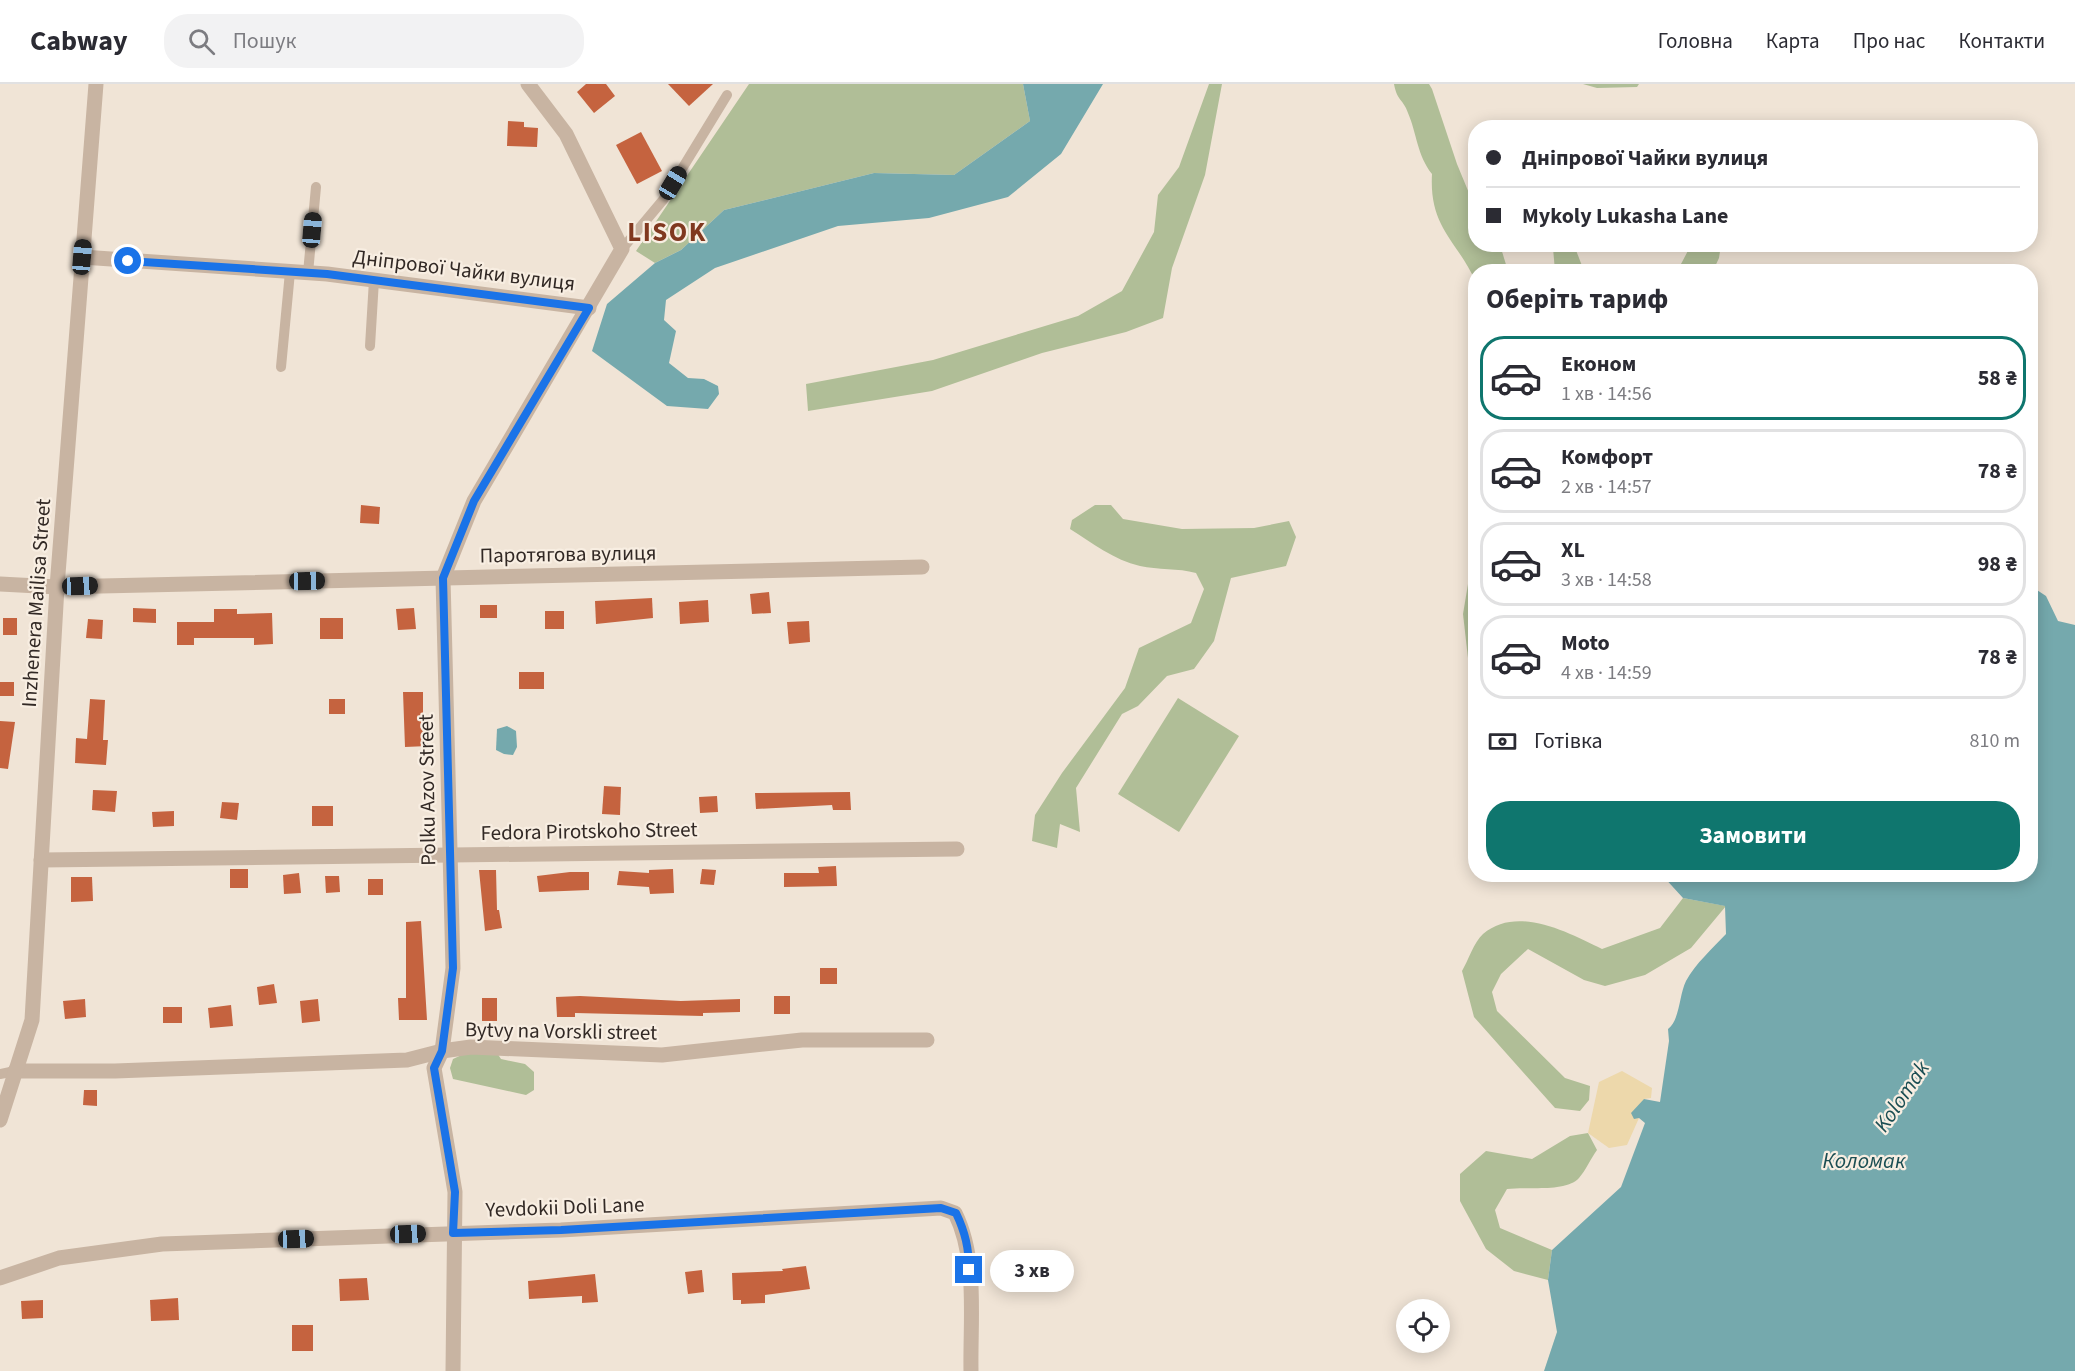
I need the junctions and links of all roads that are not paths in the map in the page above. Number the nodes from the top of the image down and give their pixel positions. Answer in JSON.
{"nodes":[{"id":1,"x":96,"y":84,"type":"edge"},
{"id":2,"x":528,"y":84,"type":"edge"},
{"id":3,"x":727,"y":95,"type":"dead end"},
{"id":4,"x":316,"y":187,"type":"dead end"},
{"id":5,"x":622,"y":249,"type":"junction"},
{"id":6,"x":82,"y":257,"type":"junction"},
{"id":7,"x":290,"y":272,"type":"junction"},
{"id":8,"x":308,"y":273,"type":"junction"},
{"id":9,"x":374,"y":280,"type":"junction"},
{"id":10,"x":589,"y":308,"type":"junction"},
{"id":11,"x":370,"y":346,"type":"dead end"},
{"id":12,"x":281,"y":367,"type":"dead end"},
{"id":13,"x":922,"y":567,"type":"dead end"},
{"id":14,"x":443,"y":578,"type":"junction"},
{"id":15,"x":0,"y":584,"type":"edge"},
{"id":16,"x":57,"y":587,"type":"junction"},
{"id":17,"x":957,"y":849,"type":"dead end"},
{"id":18,"x":449,"y":854,"type":"junction"},
{"id":19,"x":41,"y":860,"type":"junction"},
{"id":20,"x":927,"y":1040,"type":"dead end"},
{"id":21,"x":442,"y":1051,"type":"junction"},
{"id":22,"x":8,"y":1073,"type":"edge"},
{"id":23,"x":0,"y":1120,"type":"edge"},
{"id":24,"x":453,"y":1233,"type":"junction"},
{"id":25,"x":0,"y":1278,"type":"edge"},
{"id":26,"x":453,"y":1371,"type":"edge"},
{"id":27,"x":971,"y":1371,"type":"edge"}],
"edges":[{"from":1,"to":6,"type":"street","name":"Inzhenera Mailisa Street"},
{"from":2,"to":5,"type":"street"},
{"from":3,"to":5,"type":"lane"},
{"from":4,"to":8,"type":"lane"},
{"from":5,"to":10,"type":"street","name":"Polku Azov Street"},
{"from":6,"to":7,"type":"street","name":"Дніпрової Чайки вулиця"},
{"from":6,"to":16,"type":"street","name":"Inzhenera Mailisa Street"},
{"from":7,"to":8,"type":"street","name":"Дніпрової Чайки вулиця"},
{"from":7,"to":12,"type":"lane"},
{"from":8,"to":9,"type":"street","name":"Дніпрової Чайки вулиця"},
{"from":9,"to":10,"type":"street","name":"Дніпрової Чайки вулиця"},
{"from":9,"to":11,"type":"lane"},
{"from":10,"to":14,"type":"street","name":"Polku Azov Street"},
{"from":13,"to":14,"type":"street","name":"Паротягова вулиця"},
{"from":14,"to":16,"type":"street","name":"Паротягова вулиця"},
{"from":14,"to":18,"type":"street","name":"Polku Azov Street"},
{"from":15,"to":16,"type":"street","name":"Паротягова вулиця"},
{"from":16,"to":19,"type":"street","name":"Inzhenera Mailisa Street"},
{"from":17,"to":18,"type":"street","name":"Fedora Pirotskoho Street"},
{"from":18,"to":19,"type":"street","name":"Fedora Pirotskoho Street"},
{"from":18,"to":21,"type":"street","name":"Polku Azov Street"},
{"from":19,"to":22,"type":"street","name":"Inzhenera Mailisa Street"},
{"from":20,"to":21,"type":"street","name":"Bytvy na Vorskli street"},
{"from":21,"to":22,"type":"street","name":"Bytvy na Vorskli street"},
{"from":21,"to":24,"type":"street","name":"Polku Azov Street"},
{"from":22,"to":23,"type":"street","name":"Inzhenera Mailisa Street"},
{"from":24,"to":25,"type":"street","name":"Yevdokii Doli Lane"},
{"from":24,"to":26,"type":"street","name":"Polku Azov Street"},
{"from":24,"to":27,"type":"street","name":"Yevdokii Doli Lane"}]}
